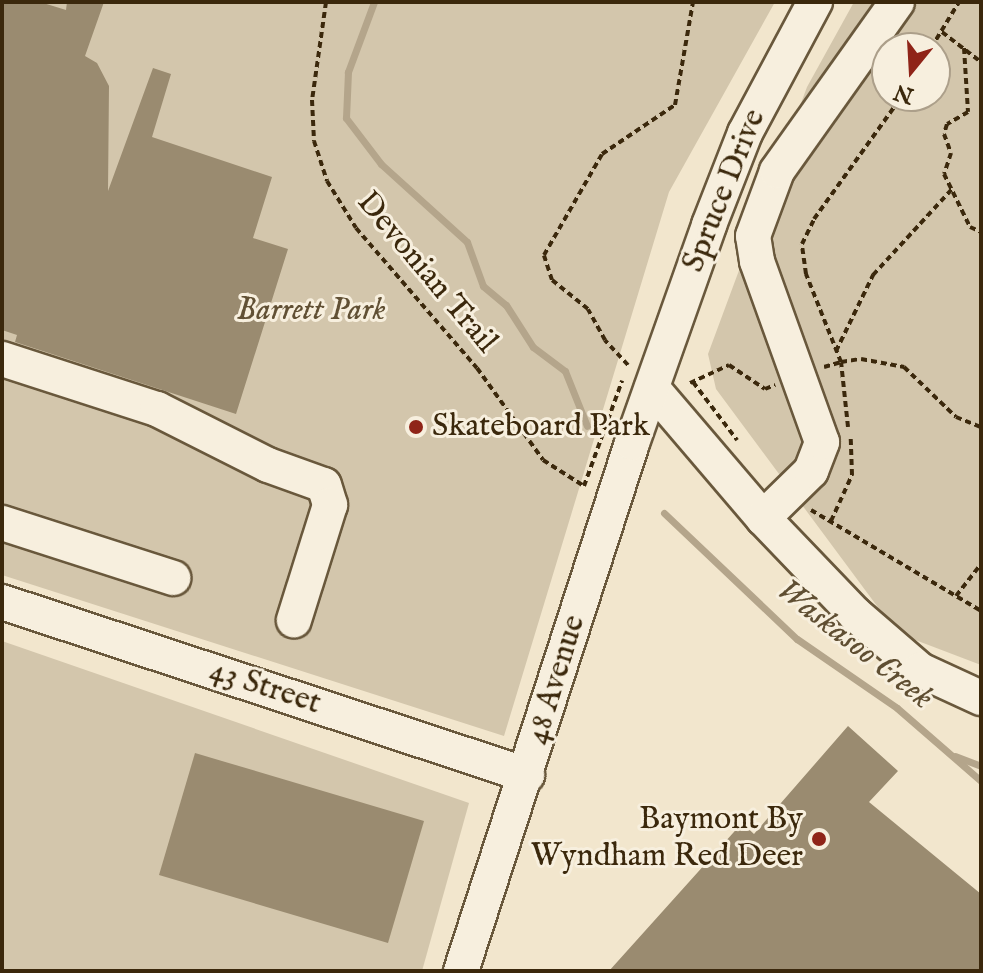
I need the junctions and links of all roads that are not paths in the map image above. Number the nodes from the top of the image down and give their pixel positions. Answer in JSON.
{"nodes":[{"id":1,"x":815,"y":2,"type":"edge"},
{"id":2,"x":897,"y":2,"type":"edge"},
{"id":3,"x":2,"y":359,"type":"edge"},
{"id":4,"x":652,"y":388,"type":"junction"},
{"id":5,"x":763,"y":518,"type":"junction"},
{"id":6,"x":2,"y":523,"type":"edge"},
{"id":7,"x":173,"y":578,"type":"dead end"},
{"id":8,"x":2,"y":602,"type":"edge"},
{"id":9,"x":294,"y":620,"type":"dead end"},
{"id":10,"x":981,"y":698,"type":"edge"},
{"id":11,"x":527,"y":775,"type":"junction"},
{"id":12,"x":461,"y":971,"type":"edge"}],
"edges":[{"from":1,"to":4,"type":"street","name":"Spruce Drive"},
{"from":2,"to":5,"type":"street"},
{"from":3,"to":9,"type":"street"},
{"from":4,"to":5,"type":"street"},
{"from":4,"to":11,"type":"street","name":"48 Avenue"},
{"from":5,"to":10,"type":"street"},
{"from":6,"to":7,"type":"street"},
{"from":8,"to":11,"type":"street","name":"43 Street"},
{"from":11,"to":12,"type":"street","name":"48 Avenue"}]}
